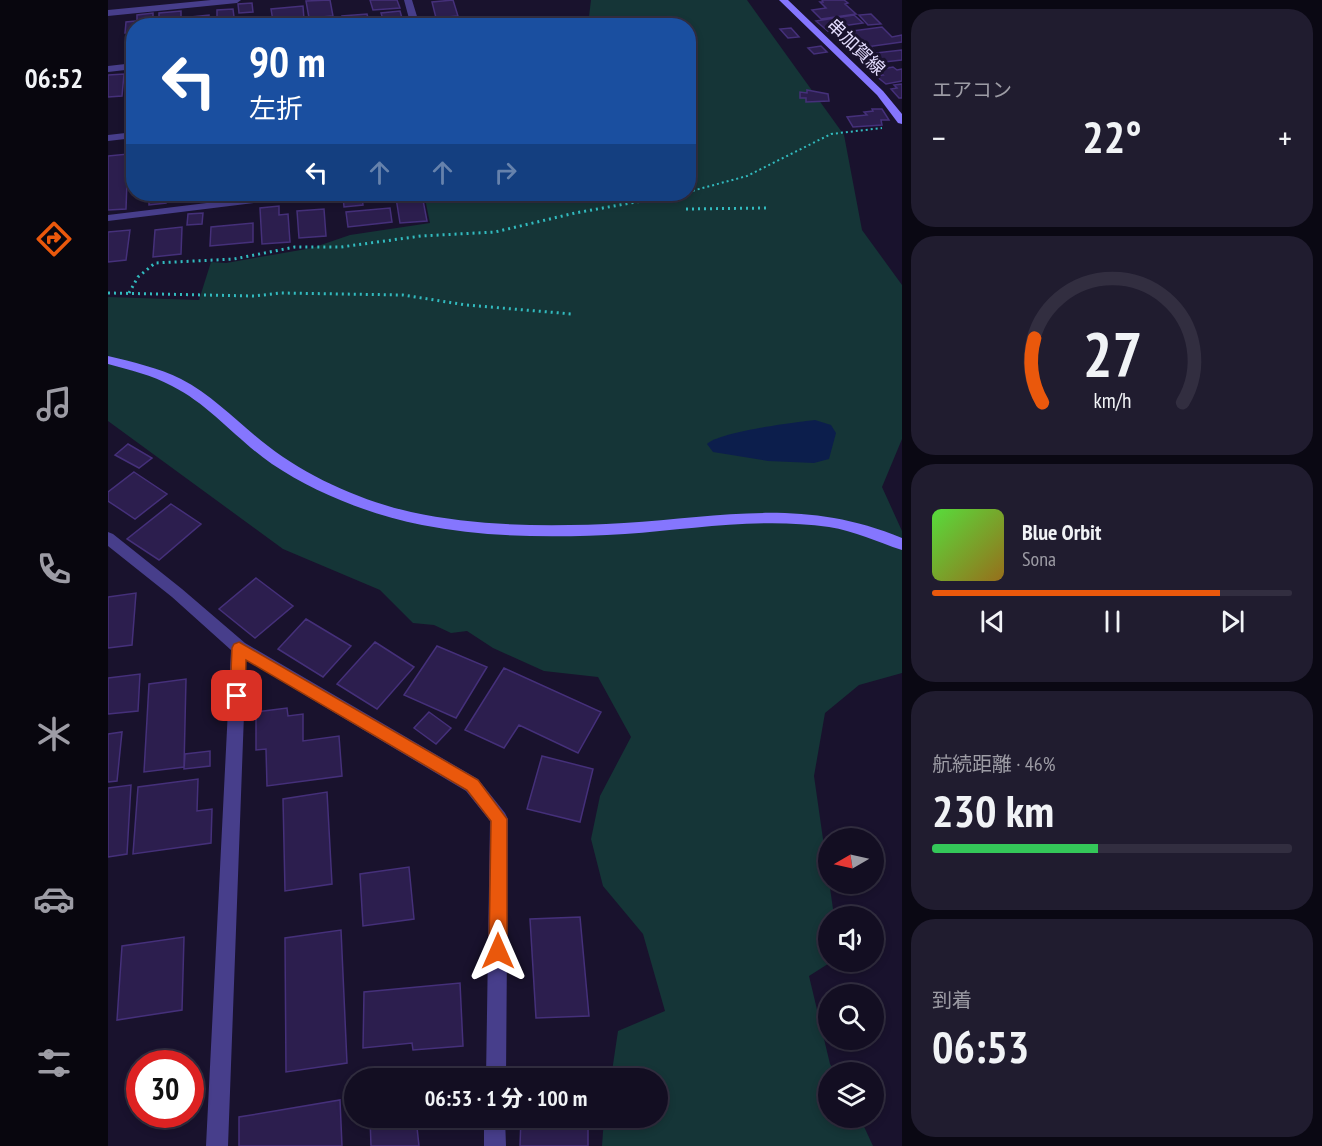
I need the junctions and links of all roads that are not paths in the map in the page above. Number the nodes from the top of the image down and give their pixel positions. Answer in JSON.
{"nodes":[{"id":1,"x":237,"y":0,"type":"edge"},
{"id":2,"x":408,"y":0,"type":"edge"},
{"id":3,"x":783,"y":0,"type":"edge"},
{"id":4,"x":108,"y":13,"type":"edge"},
{"id":5,"x":414,"y":18,"type":"edge"},
{"id":6,"x":126,"y":67,"type":"edge"},
{"id":7,"x":108,"y":69,"type":"edge"},
{"id":8,"x":902,"y":122,"type":"edge"},
{"id":9,"x":126,"y":136,"type":"edge"},
{"id":10,"x":108,"y":138,"type":"edge"},
{"id":11,"x":246,"y":201,"type":"edge"},
{"id":12,"x":108,"y":218,"type":"edge"},
{"id":13,"x":108,"y":360,"type":"edge"},
{"id":14,"x":108,"y":538,"type":"edge"},
{"id":15,"x":902,"y":544,"type":"edge"},
{"id":16,"x":239,"y":648,"type":"junction"},
{"id":17,"x":496,"y":1068,"type":"edge"},
{"id":18,"x":495,"y":1128,"type":"edge"},
{"id":19,"x":217,"y":1146,"type":"edge"},
{"id":20,"x":495,"y":1146,"type":"edge"}],
"edges":[{"from":1,"to":4,"type":"street"},
{"from":2,"to":5,"type":"street"},
{"from":3,"to":8,"type":"street","name":"串加賀線"},
{"from":6,"to":7,"type":"street"},
{"from":9,"to":10,"type":"street"},
{"from":11,"to":12,"type":"street"},
{"from":13,"to":15,"type":"street"},
{"from":14,"to":16,"type":"street"},
{"from":16,"to":17,"type":"street"},
{"from":16,"to":19,"type":"street"},
{"from":18,"to":20,"type":"street"}]}
